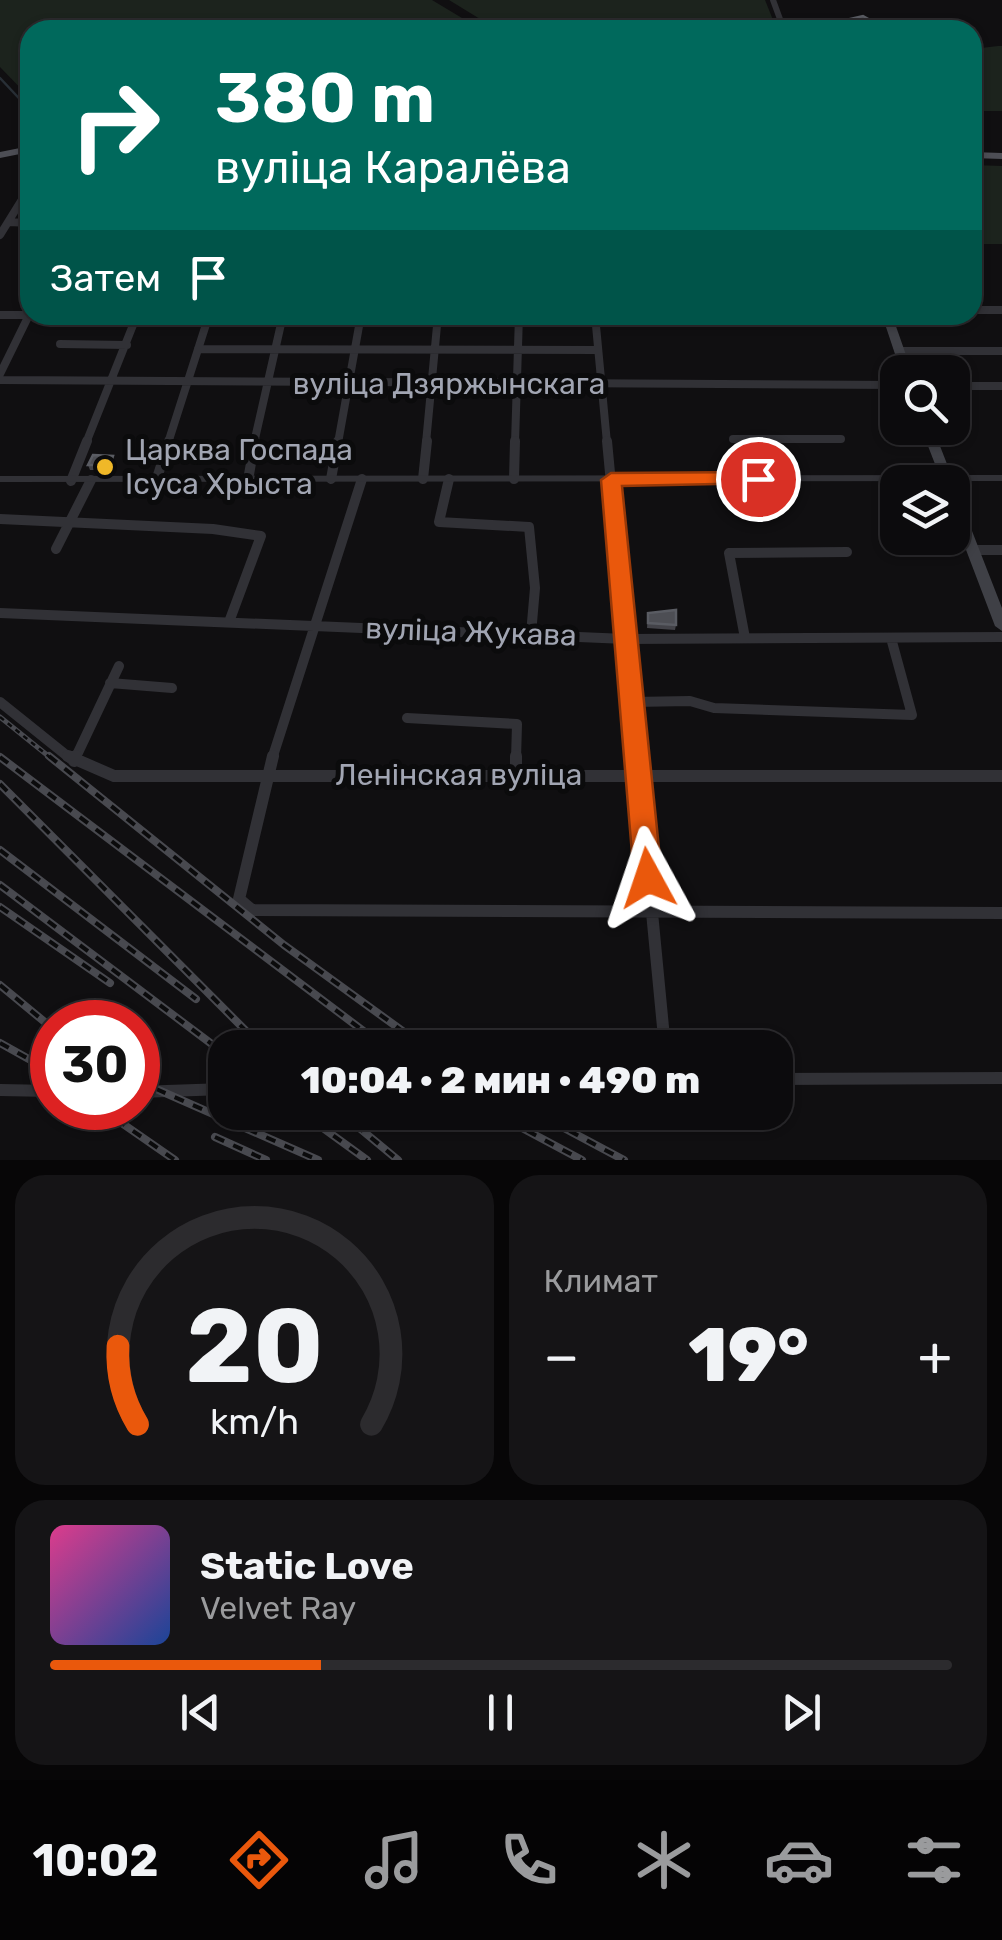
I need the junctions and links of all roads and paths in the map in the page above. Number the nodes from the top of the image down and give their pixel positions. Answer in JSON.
{"nodes":[{"id":1,"x":20,"y":202,"type":"edge"},
{"id":2,"x":8,"y":222,"type":"junction"},
{"id":3,"x":20,"y":223,"type":"edge"},
{"id":4,"x":0,"y":235,"type":"edge"},
{"id":5,"x":24,"y":325,"type":"edge"},
{"id":6,"x":133,"y":325,"type":"edge"},
{"id":7,"x":206,"y":325,"type":"edge"},
{"id":8,"x":280,"y":325,"type":"edge"},
{"id":9,"x":359,"y":325,"type":"edge"},
{"id":10,"x":437,"y":325,"type":"edge"},
{"id":11,"x":519,"y":325,"type":"edge"},
{"id":12,"x":595,"y":325,"type":"edge"},
{"id":13,"x":890,"y":325,"type":"edge"},
{"id":14,"x":60,"y":344,"type":"dead end"},
{"id":15,"x":126,"y":345,"type":"junction"},
{"id":16,"x":272,"y":348,"type":"junction"},
{"id":17,"x":198,"y":349,"type":"junction"},
{"id":18,"x":354,"y":350,"type":"junction"},
{"id":19,"x":434,"y":350,"type":"junction"},
{"id":20,"x":520,"y":350,"type":"junction"},
{"id":21,"x":598,"y":350,"type":"junction"},
{"id":22,"x":899,"y":351,"type":"junction"},
{"id":23,"x":1002,"y":351,"type":"edge"},
{"id":24,"x":901,"y":355,"type":"edge"},
{"id":25,"x":0,"y":377,"type":"edge"},
{"id":26,"x":113,"y":382,"type":"junction"},
{"id":27,"x":191,"y":382,"type":"junction"},
{"id":28,"x":265,"y":383,"type":"junction"},
{"id":29,"x":348,"y":384,"type":"junction"},
{"id":30,"x":516,"y":384,"type":"junction"},
{"id":31,"x":430,"y":385,"type":"junction"},
{"id":32,"x":602,"y":385,"type":"junction"},
{"id":33,"x":880,"y":386,"type":"edge"},
{"id":34,"x":970,"y":386,"type":"edge"},
{"id":35,"x":1002,"y":386,"type":"edge"},
{"id":36,"x":733,"y":439,"type":"dead end"},
{"id":37,"x":750,"y":439,"type":"junction"},
{"id":38,"x":840,"y":439,"type":"dead end"},
{"id":39,"x":1002,"y":478,"type":"edge"},
{"id":40,"x":362,"y":479,"type":"junction"},
{"id":41,"x":424,"y":479,"type":"junction"},
{"id":42,"x":449,"y":479,"type":"junction"},
{"id":43,"x":514,"y":479,"type":"junction"},
{"id":44,"x":758,"y":479,"type":"junction"},
{"id":45,"x":970,"y":479,"type":"edge"},
{"id":46,"x":0,"y":480,"type":"edge"},
{"id":47,"x":71,"y":480,"type":"junction"},
{"id":48,"x":91,"y":480,"type":"junction"},
{"id":49,"x":248,"y":480,"type":"junction"},
{"id":50,"x":330,"y":480,"type":"junction"},
{"id":51,"x":611,"y":480,"type":"junction"},
{"id":52,"x":880,"y":480,"type":"edge"},
{"id":53,"x":156,"y":481,"type":"junction"},
{"id":54,"x":0,"y":519,"type":"edge"},
{"id":55,"x":70,"y":524,"type":"junction"},
{"id":56,"x":970,"y":540,"type":"edge"},
{"id":57,"x":56,"y":550,"type":"dead end"},
{"id":58,"x":974,"y":550,"type":"junction"},
{"id":59,"x":1002,"y":550,"type":"edge"},
{"id":60,"x":847,"y":552,"type":"dead end"},
{"id":61,"x":0,"y":613,"type":"edge"},
{"id":62,"x":229,"y":622,"type":"junction"},
{"id":63,"x":314,"y":626,"type":"junction"},
{"id":64,"x":1002,"y":626,"type":"edge"},
{"id":65,"x":530,"y":634,"type":"junction"},
{"id":66,"x":1002,"y":637,"type":"edge"},
{"id":67,"x":745,"y":638,"type":"junction"},
{"id":68,"x":891,"y":638,"type":"junction"},
{"id":69,"x":626,"y":639,"type":"junction"},
{"id":70,"x":118,"y":666,"type":"dead end"},
{"id":71,"x":110,"y":684,"type":"junction"},
{"id":72,"x":172,"y":688,"type":"dead end"},
{"id":73,"x":0,"y":702,"type":"edge"},
{"id":74,"x":633,"y":702,"type":"junction"},
{"id":75,"x":406,"y":718,"type":"dead end"},
{"id":76,"x":74,"y":761,"type":"junction"},
{"id":77,"x":267,"y":775,"type":"junction"},
{"id":78,"x":639,"y":775,"type":"junction"},
{"id":79,"x":516,"y":776,"type":"junction"},
{"id":80,"x":1002,"y":776,"type":"edge"},
{"id":81,"x":651,"y":912,"type":"junction"},
{"id":82,"x":1002,"y":913,"type":"edge"},
{"id":83,"x":663,"y":1030,"type":"edge"},
{"id":84,"x":1002,"y":1078,"type":"edge"},
{"id":85,"x":793,"y":1079,"type":"edge"},
{"id":86,"x":0,"y":1090,"type":"edge"},
{"id":87,"x":208,"y":1090,"type":"edge"},
{"id":88,"x":30,"y":1091,"type":"edge"},
{"id":89,"x":160,"y":1091,"type":"edge"}],
"edges":[{"from":1,"to":2,"type":"street"},
{"from":2,"to":3,"type":"street"},
{"from":2,"to":4,"type":"street"},
{"from":5,"to":25,"type":"street"},
{"from":6,"to":15,"type":"street"},
{"from":7,"to":17,"type":"street"},
{"from":8,"to":16,"type":"street"},
{"from":9,"to":18,"type":"street"},
{"from":10,"to":19,"type":"street"},
{"from":11,"to":20,"type":"street"},
{"from":12,"to":21,"type":"street"},
{"from":13,"to":22,"type":"main road"},
{"from":14,"to":15,"type":"street"},
{"from":15,"to":26,"type":"street"},
{"from":16,"to":17,"type":"street"},
{"from":16,"to":18,"type":"street"},
{"from":16,"to":28,"type":"street"},
{"from":17,"to":27,"type":"street"},
{"from":18,"to":19,"type":"street"},
{"from":18,"to":29,"type":"street"},
{"from":19,"to":20,"type":"street"},
{"from":19,"to":31,"type":"street"},
{"from":20,"to":21,"type":"street"},
{"from":20,"to":30,"type":"street"},
{"from":21,"to":32,"type":"street"},
{"from":22,"to":23,"type":"street"},
{"from":22,"to":24,"type":"main road"},
{"from":25,"to":26,"type":"street","name":"вуліца Дзяржынскага"},
{"from":26,"to":27,"type":"street","name":"вуліца Дзяржынскага"},
{"from":26,"to":47,"type":"street"},
{"from":27,"to":28,"type":"street","name":"вуліца Дзяржынскага"},
{"from":27,"to":53,"type":"street"},
{"from":28,"to":29,"type":"street","name":"вуліца Дзяржынскага"},
{"from":28,"to":49,"type":"street"},
{"from":29,"to":31,"type":"street","name":"вуліца Дзяржынскага"},
{"from":29,"to":50,"type":"street"},
{"from":30,"to":31,"type":"street","name":"вуліца Дзяржынскага"},
{"from":30,"to":32,"type":"street","name":"вуліца Дзяржынскага"},
{"from":30,"to":43,"type":"street"},
{"from":31,"to":41,"type":"street"},
{"from":32,"to":33,"type":"street","name":"вуліца Дзяржынскага"},
{"from":32,"to":51,"type":"street"},
{"from":34,"to":35,"type":"street"},
{"from":36,"to":37,"type":"street"},
{"from":37,"to":38,"type":"street"},
{"from":37,"to":44,"type":"street"},
{"from":39,"to":45,"type":"street"},
{"from":40,"to":41,"type":"street"},
{"from":40,"to":50,"type":"street"},
{"from":40,"to":63,"type":"street"},
{"from":41,"to":42,"type":"street"},
{"from":42,"to":43,"type":"street"},
{"from":42,"to":65,"type":"street"},
{"from":43,"to":51,"type":"street"},
{"from":44,"to":51,"type":"street"},
{"from":44,"to":52,"type":"street"},
{"from":46,"to":47,"type":"street"},
{"from":47,"to":48,"type":"street"},
{"from":48,"to":53,"type":"street"},
{"from":48,"to":55,"type":"street"},
{"from":49,"to":50,"type":"street"},
{"from":49,"to":53,"type":"street"},
{"from":51,"to":69,"type":"street"},
{"from":54,"to":55,"type":"street"},
{"from":55,"to":57,"type":"street"},
{"from":55,"to":62,"type":"street"},
{"from":56,"to":58,"type":"main road"},
{"from":58,"to":59,"type":"street"},
{"from":58,"to":64,"type":"main road"},
{"from":60,"to":67,"type":"street"},
{"from":61,"to":62,"type":"street","name":"вуліца Жукава"},
{"from":62,"to":63,"type":"street","name":"вуліца Жукава"},
{"from":63,"to":65,"type":"street","name":"вуліца Жукава"},
{"from":63,"to":77,"type":"street"},
{"from":65,"to":69,"type":"street","name":"вуліца Жукава"},
{"from":66,"to":68,"type":"street","name":"вуліца Жукава"},
{"from":67,"to":68,"type":"street","name":"вуліца Жукава"},
{"from":67,"to":69,"type":"street","name":"вуліца Жукава"},
{"from":68,"to":74,"type":"street"},
{"from":69,"to":74,"type":"street"},
{"from":70,"to":71,"type":"street"},
{"from":71,"to":72,"type":"street"},
{"from":71,"to":76,"type":"street"},
{"from":73,"to":76,"type":"street","name":"Ленінская вуліца"},
{"from":74,"to":78,"type":"street"},
{"from":75,"to":79,"type":"street"},
{"from":76,"to":77,"type":"street","name":"Ленінская вуліца"},
{"from":77,"to":79,"type":"street","name":"Ленінская вуліца"},
{"from":77,"to":81,"type":"street"},
{"from":78,"to":79,"type":"street","name":"Ленінская вуліца"},
{"from":78,"to":80,"type":"street","name":"Ленінская вуліца"},
{"from":78,"to":81,"type":"street"},
{"from":81,"to":82,"type":"street"},
{"from":81,"to":83,"type":"street"},
{"from":84,"to":85,"type":"street"},
{"from":86,"to":88,"type":"street"},
{"from":87,"to":89,"type":"street"}]}
